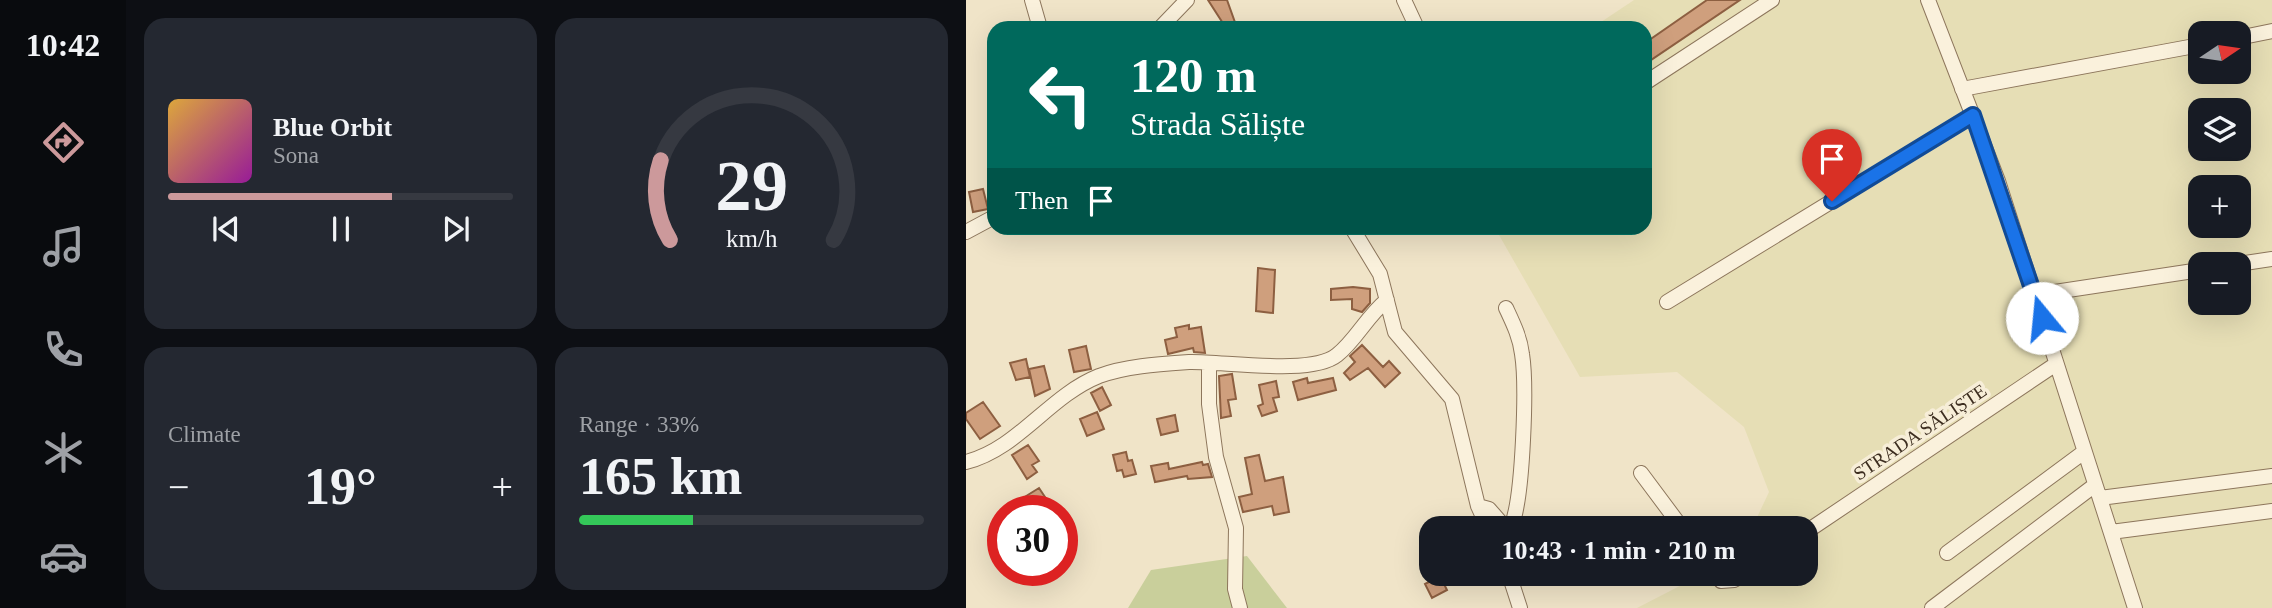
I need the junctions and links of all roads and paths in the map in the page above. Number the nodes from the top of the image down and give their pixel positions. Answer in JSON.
{"nodes":[{"id":1,"x":1032,"y":0,"type":"edge"},
{"id":2,"x":1187,"y":0,"type":"edge"},
{"id":3,"x":1404,"y":0,"type":"edge"},
{"id":4,"x":1772,"y":0,"type":"edge"},
{"id":5,"x":1928,"y":0,"type":"edge"},
{"id":6,"x":1038,"y":21,"type":"edge"},
{"id":7,"x":1167,"y":21,"type":"edge"},
{"id":8,"x":1414,"y":21,"type":"edge"},
{"id":9,"x":2272,"y":31,"type":"edge"},
{"id":10,"x":2251,"y":35,"type":"edge"},
{"id":11,"x":2188,"y":47,"type":"edge"},
{"id":12,"x":1652,"y":78,"type":"edge"},
{"id":13,"x":1962,"y":89,"type":"junction"},
{"id":14,"x":1973,"y":115,"type":"junction"},
{"id":15,"x":987,"y":221,"type":"edge"},
{"id":16,"x":966,"y":232,"type":"edge"},
{"id":17,"x":1356,"y":235,"type":"edge"},
{"id":18,"x":2272,"y":259,"type":"edge"},
{"id":19,"x":2251,"y":262,"type":"edge"},
{"id":20,"x":2188,"y":272,"type":"edge"},
{"id":21,"x":2035,"y":295,"type":"junction"},
{"id":22,"x":1387,"y":300,"type":"junction"},
{"id":23,"x":1667,"y":302,"type":"dead end"},
{"id":24,"x":1506,"y":308,"type":"dead end"},
{"id":25,"x":1209,"y":363,"type":"junction"},
{"id":26,"x":2056,"y":364,"type":"junction"},
{"id":27,"x":2084,"y":452,"type":"junction"},
{"id":28,"x":966,"y":462,"type":"edge"},
{"id":29,"x":1641,"y":473,"type":"dead end"},
{"id":30,"x":2272,"y":477,"type":"edge"},
{"id":31,"x":2098,"y":492,"type":"junction"},
{"id":32,"x":1478,"y":506,"type":"junction"},
{"id":33,"x":2272,"y":511,"type":"edge"},
{"id":34,"x":1483,"y":516,"type":"edge"},
{"id":35,"x":1673,"y":516,"type":"edge"},
{"id":36,"x":1818,"y":524,"type":"edge"},
{"id":37,"x":2110,"y":531,"type":"junction"},
{"id":38,"x":1947,"y":553,"type":"dead end"},
{"id":39,"x":1513,"y":586,"type":"edge"},
{"id":40,"x":1240,"y":608,"type":"edge"},
{"id":41,"x":1520,"y":608,"type":"edge"},
{"id":42,"x":1932,"y":608,"type":"edge"},
{"id":43,"x":2135,"y":608,"type":"edge"}],
"edges":[{"from":1,"to":6,"type":"street"},
{"from":2,"to":7,"type":"street"},
{"from":3,"to":8,"type":"street"},
{"from":4,"to":12,"type":"street"},
{"from":5,"to":13,"type":"street"},
{"from":9,"to":10,"type":"street"},
{"from":11,"to":13,"type":"street"},
{"from":13,"to":14,"type":"street"},
{"from":14,"to":21,"type":"street"},
{"from":14,"to":23,"type":"street"},
{"from":15,"to":16,"type":"street"},
{"from":17,"to":22,"type":"street"},
{"from":18,"to":19,"type":"street"},
{"from":20,"to":21,"type":"street"},
{"from":21,"to":26,"type":"street"},
{"from":22,"to":25,"type":"street"},
{"from":22,"to":32,"type":"street"},
{"from":24,"to":32,"type":"street"},
{"from":25,"to":28,"type":"street"},
{"from":25,"to":40,"type":"street"},
{"from":26,"to":27,"type":"street"},
{"from":26,"to":36,"type":"street","name":"STRADA SĂLIȘTE"},
{"from":27,"to":31,"type":"street"},
{"from":27,"to":38,"type":"street"},
{"from":29,"to":35,"type":"street"},
{"from":30,"to":31,"type":"street"},
{"from":31,"to":37,"type":"street"},
{"from":31,"to":42,"type":"street"},
{"from":32,"to":34,"type":"street"},
{"from":33,"to":37,"type":"street"},
{"from":37,"to":43,"type":"street"},
{"from":39,"to":41,"type":"street"}]}
